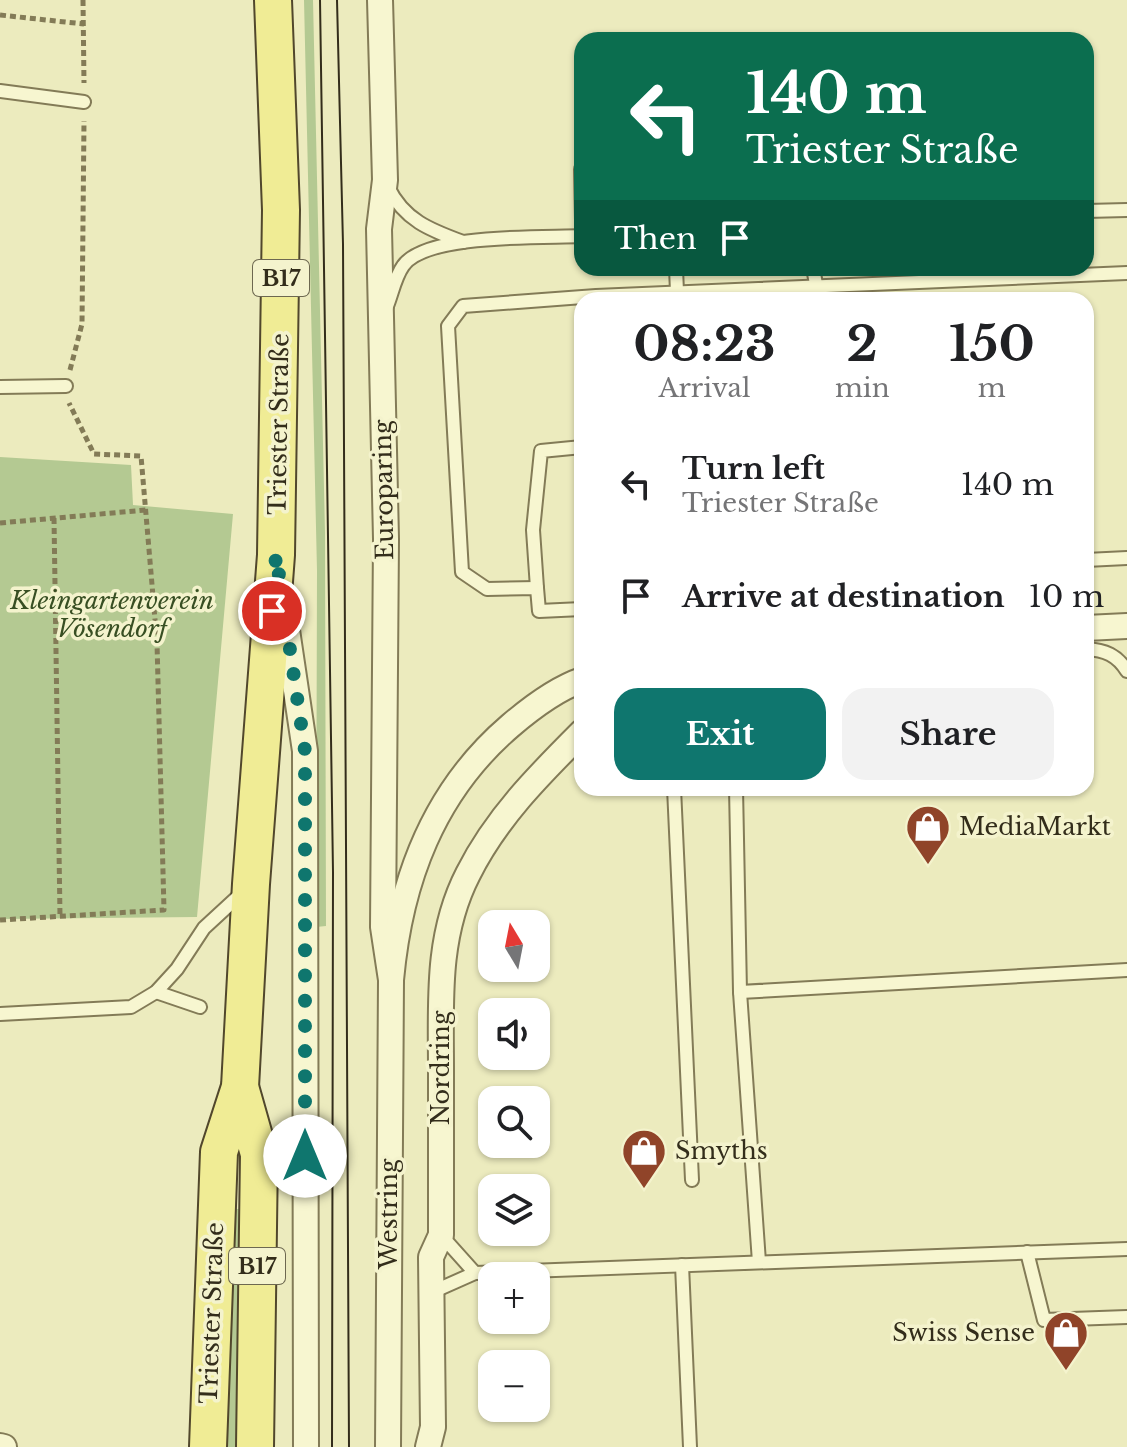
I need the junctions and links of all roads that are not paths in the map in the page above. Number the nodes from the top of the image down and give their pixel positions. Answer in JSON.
{"nodes":[{"id":1,"x":273,"y":0,"type":"edge"},
{"id":2,"x":380,"y":0,"type":"edge"},
{"id":3,"x":0,"y":91,"type":"edge"},
{"id":4,"x":84,"y":102,"type":"road end"},
{"id":5,"x":385,"y":180,"type":"junction"},
{"id":6,"x":1127,"y":210,"type":"edge"},
{"id":7,"x":1094,"y":211,"type":"edge"},
{"id":8,"x":574,"y":236,"type":"edge"},
{"id":9,"x":463,"y":242,"type":"junction"},
{"id":10,"x":1094,"y":273,"type":"edge"},
{"id":11,"x":1127,"y":273,"type":"edge"},
{"id":12,"x":676,"y":276,"type":"edge"},
{"id":13,"x":813,"y":276,"type":"edge"},
{"id":14,"x":919,"y":276,"type":"edge"},
{"id":15,"x":814,"y":286,"type":"junction"},
{"id":16,"x":677,"y":292,"type":"joint"},
{"id":17,"x":816,"y":292,"type":"edge"},
{"id":18,"x":574,"y":299,"type":"edge"},
{"id":19,"x":381,"y":320,"type":"junction"},
{"id":20,"x":66,"y":386,"type":"road end"},
{"id":21,"x":0,"y":387,"type":"edge"},
{"id":22,"x":574,"y":448,"type":"edge"},
{"id":23,"x":276,"y":555,"type":"junction"},
{"id":24,"x":1127,"y":558,"type":"edge"},
{"id":25,"x":1094,"y":560,"type":"edge"},
{"id":26,"x":537,"y":588,"type":"junction"},
{"id":27,"x":574,"y":609,"type":"edge"},
{"id":28,"x":1127,"y":626,"type":"edge"},
{"id":29,"x":1094,"y":628,"type":"edge"},
{"id":30,"x":1094,"y":650,"type":"edge"},
{"id":31,"x":1127,"y":671,"type":"edge"},
{"id":32,"x":574,"y":685,"type":"edge"},
{"id":33,"x":574,"y":740,"type":"edge"},
{"id":34,"x":674,"y":796,"type":"edge"},
{"id":35,"x":736,"y":796,"type":"edge"},
{"id":36,"x":251,"y":884,"type":"junction"},
{"id":37,"x":1127,"y":970,"type":"edge"},
{"id":38,"x":391,"y":980,"type":"junction"},
{"id":39,"x":156,"y":992,"type":"junction"},
{"id":40,"x":740,"y":992,"type":"junction"},
{"id":41,"x":200,"y":1007,"type":"dead end"},
{"id":42,"x":0,"y":1014,"type":"edge"},
{"id":43,"x":240,"y":1087,"type":"junction"},
{"id":44,"x":692,"y":1180,"type":"dead end"},
{"id":45,"x":441,"y":1235,"type":"junction"},
{"id":46,"x":1127,"y":1249,"type":"edge"},
{"id":47,"x":1027,"y":1252,"type":"junction"},
{"id":48,"x":759,"y":1262,"type":"junction"},
{"id":49,"x":682,"y":1265,"type":"junction"},
{"id":50,"x":475,"y":1273,"type":"junction"},
{"id":51,"x":430,"y":1293,"type":"junction"},
{"id":52,"x":1127,"y":1317,"type":"edge"},
{"id":53,"x":204,"y":1441,"type":"edge"},
{"id":54,"x":255,"y":1447,"type":"edge"},
{"id":55,"x":306,"y":1447,"type":"edge"},
{"id":56,"x":388,"y":1447,"type":"edge"},
{"id":57,"x":428,"y":1447,"type":"edge"},
{"id":58,"x":690,"y":1447,"type":"edge"}],
"edges":[{"from":1,"to":23,"type":"main road","name":"Triester Straße","number":"B17"},
{"from":2,"to":5,"type":"street","name":"Europaring"},
{"from":3,"to":4,"type":"lane"},
{"from":5,"to":9,"type":"lane"},
{"from":5,"to":19,"type":"street","name":"Europaring"},
{"from":6,"to":7,"type":"lane"},
{"from":8,"to":9,"type":"lane"},
{"from":9,"to":19,"type":"lane"},
{"from":10,"to":11,"type":"lane"},
{"from":12,"to":16,"type":"lane"},
{"from":13,"to":15,"type":"lane"},
{"from":14,"to":15,"type":"lane"},
{"from":15,"to":16,"type":"lane"},
{"from":15,"to":17,"type":"lane"},
{"from":18,"to":26,"type":"lane"},
{"from":19,"to":38,"type":"street","name":"Europaring"},
{"from":20,"to":21,"type":"lane"},
{"from":22,"to":26,"type":"lane"},
{"from":23,"to":36,"type":"main road","name":"Triester Straße","number":"B17"},
{"from":23,"to":55,"type":"street"},
{"from":24,"to":25,"type":"lane"},
{"from":26,"to":27,"type":"lane"},
{"from":28,"to":29,"type":"street"},
{"from":30,"to":31,"type":"lane"},
{"from":32,"to":38,"type":"street"},
{"from":33,"to":45,"type":"street","name":"Nordring"},
{"from":34,"to":44,"type":"lane"},
{"from":35,"to":40,"type":"lane"},
{"from":36,"to":39,"type":"lane"},
{"from":36,"to":43,"type":"main road","name":"Triester Straße","number":"B17"},
{"from":37,"to":40,"type":"lane"},
{"from":38,"to":56,"type":"street","name":"Westring"},
{"from":39,"to":41,"type":"lane"},
{"from":39,"to":42,"type":"lane"},
{"from":40,"to":48,"type":"lane"},
{"from":43,"to":53,"type":"main road","name":"Triester Straße","number":"B17"},
{"from":43,"to":54,"type":"main road","name":"Triester Straße","number":"B17"},
{"from":45,"to":50,"type":"lane"},
{"from":45,"to":51,"type":"street","name":"Nordring"},
{"from":46,"to":47,"type":"lane"},
{"from":47,"to":48,"type":"lane"},
{"from":47,"to":52,"type":"lane"},
{"from":48,"to":49,"type":"lane"},
{"from":49,"to":50,"type":"lane"},
{"from":49,"to":58,"type":"lane"},
{"from":50,"to":51,"type":"lane"},
{"from":51,"to":57,"type":"street","name":"Nordring"}]}
